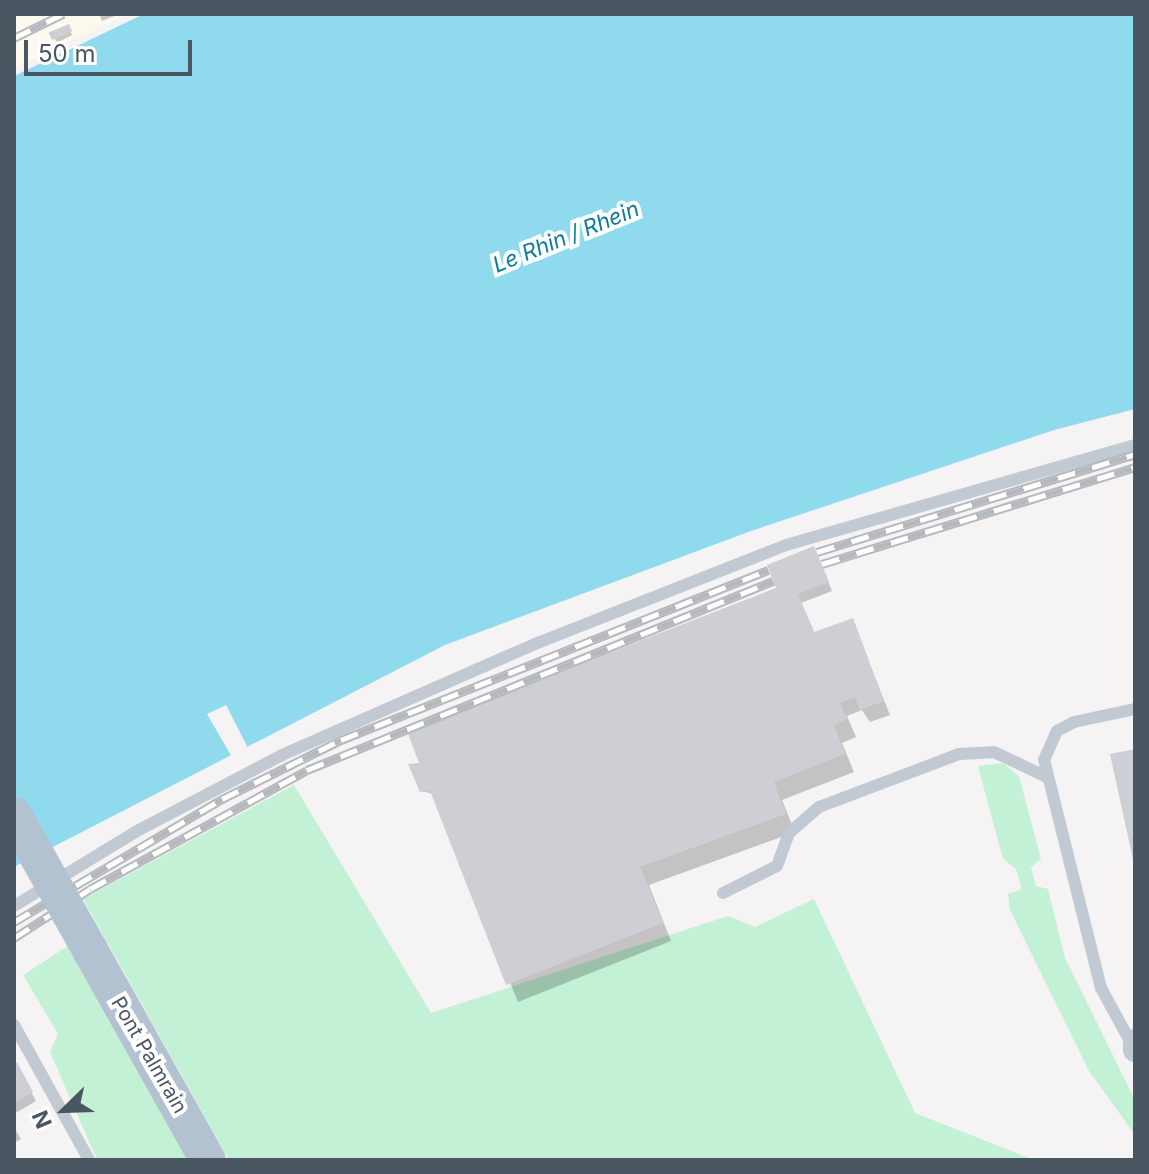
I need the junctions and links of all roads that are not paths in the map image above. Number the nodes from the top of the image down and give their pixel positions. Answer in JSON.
{"nodes":[{"id":1,"x":1135,"y":445,"type":"edge"},
{"id":2,"x":1135,"y":709,"type":"edge"},
{"id":3,"x":1047,"y":777,"type":"junction"},
{"id":4,"x":14,"y":815,"type":"edge"},
{"id":5,"x":723,"y":893,"type":"dead end"},
{"id":6,"x":14,"y":906,"type":"edge"},
{"id":7,"x":14,"y":1025,"type":"edge"},
{"id":8,"x":1134,"y":1045,"type":"edge"},
{"id":9,"x":89,"y":1160,"type":"edge"},
{"id":10,"x":208,"y":1160,"type":"edge"}],
"edges":[{"from":1,"to":6,"type":"lane"},
{"from":2,"to":3,"type":"lane"},
{"from":3,"to":5,"type":"lane"},
{"from":3,"to":8,"type":"lane"},
{"from":4,"to":10,"type":"main road","name":"Pont Palmrain","bridge":true},
{"from":7,"to":9,"type":"lane"}]}
